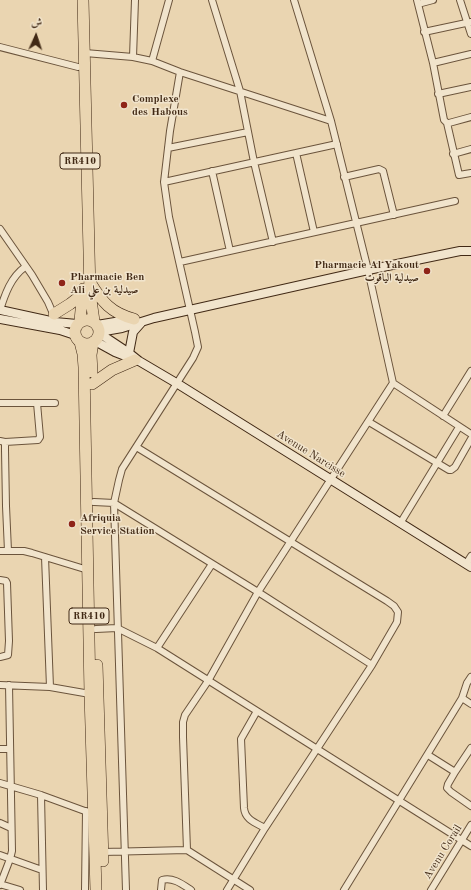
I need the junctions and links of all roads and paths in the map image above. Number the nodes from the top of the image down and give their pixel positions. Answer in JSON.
{"nodes":[{"id":1,"x":76,"y":0,"type":"edge"},
{"id":2,"x":84,"y":0,"type":"edge"},
{"id":3,"x":135,"y":0,"type":"edge"},
{"id":4,"x":169,"y":0,"type":"edge"},
{"id":5,"x":212,"y":0,"type":"edge"},
{"id":6,"x":294,"y":0,"type":"edge"},
{"id":7,"x":433,"y":0,"type":"edge"},
{"id":8,"x":460,"y":0,"type":"edge"},
{"id":9,"x":418,"y":2,"type":"edge"},
{"id":10,"x":469,"y":22,"type":"edge"},
{"id":11,"x":424,"y":32,"type":"junction"},
{"id":12,"x":471,"y":34,"type":"edge"},
{"id":13,"x":0,"y":47,"type":"edge"},
{"id":14,"x":85,"y":53,"type":"junction"},
{"id":15,"x":471,"y":54,"type":"edge"},
{"id":16,"x":133,"y":57,"type":"junction"},
{"id":17,"x":152,"y":61,"type":"junction"},
{"id":18,"x":433,"y":63,"type":"junction"},
{"id":19,"x":78,"y":67,"type":"junction"},
{"id":20,"x":180,"y":72,"type":"junction"},
{"id":21,"x":471,"y":87,"type":"edge"},
{"id":22,"x":240,"y":91,"type":"junction"},
{"id":23,"x":438,"y":94,"type":"junction"},
{"id":24,"x":471,"y":116,"type":"edge"},
{"id":25,"x":332,"y":121,"type":"junction"},
{"id":26,"x":446,"y":123,"type":"junction"},
{"id":27,"x":248,"y":132,"type":"junction"},
{"id":28,"x":337,"y":144,"type":"junction"},
{"id":29,"x":168,"y":148,"type":"junction"},
{"id":30,"x":471,"y":149,"type":"edge"},
{"id":31,"x":296,"y":153,"type":"junction"},
{"id":32,"x":454,"y":154,"type":"junction"},
{"id":33,"x":254,"y":162,"type":"junction"},
{"id":34,"x":212,"y":171,"type":"junction"},
{"id":35,"x":471,"y":173,"type":"edge"},
{"id":36,"x":344,"y":177,"type":"junction"},
{"id":37,"x":164,"y":182,"type":"junction"},
{"id":38,"x":455,"y":201,"type":"dead end"},
{"id":39,"x":394,"y":215,"type":"junction"},
{"id":40,"x":356,"y":223,"type":"junction"},
{"id":41,"x":0,"y":230,"type":"edge"},
{"id":42,"x":314,"y":232,"type":"junction"},
{"id":43,"x":273,"y":242,"type":"junction"},
{"id":44,"x":230,"y":251,"type":"junction"},
{"id":45,"x":471,"y":251,"type":"edge"},
{"id":46,"x":180,"y":262,"type":"junction"},
{"id":47,"x":25,"y":267,"type":"junction"},
{"id":48,"x":368,"y":270,"type":"junction"},
{"id":49,"x":90,"y":282,"type":"junction"},
{"id":50,"x":84,"y":293,"type":"junction"},
{"id":51,"x":0,"y":310,"type":"edge"},
{"id":52,"x":191,"y":310,"type":"junction"},
{"id":53,"x":54,"y":318,"type":"junction"},
{"id":54,"x":0,"y":319,"type":"edge"},
{"id":55,"x":138,"y":320,"type":"junction"},
{"id":56,"x":78,"y":330,"type":"junction"},
{"id":57,"x":96,"y":332,"type":"junction"},
{"id":58,"x":134,"y":358,"type":"junction"},
{"id":59,"x":471,"y":371,"type":"edge"},
{"id":60,"x":393,"y":383,"type":"junction"},
{"id":61,"x":92,"y":384,"type":"junction"},
{"id":62,"x":178,"y":384,"type":"junction"},
{"id":63,"x":0,"y":403,"type":"edge"},
{"id":64,"x":37,"y":403,"type":"junction"},
{"id":65,"x":55,"y":403,"type":"dead end"},
{"id":66,"x":443,"y":416,"type":"junction"},
{"id":67,"x":368,"y":422,"type":"junction"},
{"id":68,"x":471,"y":425,"type":"edge"},
{"id":69,"x":459,"y":427,"type":"junction"},
{"id":70,"x":469,"y":433,"type":"edge"},
{"id":71,"x":471,"y":439,"type":"edge"},
{"id":72,"x":2,"y":441,"type":"edge"},
{"id":73,"x":138,"y":448,"type":"junction"},
{"id":74,"x":437,"y":463,"type":"junction"},
{"id":75,"x":332,"y":480,"type":"junction"},
{"id":76,"x":94,"y":502,"type":"junction"},
{"id":77,"x":114,"y":503,"type":"junction"},
{"id":78,"x":400,"y":522,"type":"junction"},
{"id":79,"x":291,"y":542,"type":"junction"},
{"id":80,"x":0,"y":551,"type":"edge"},
{"id":81,"x":8,"y":551,"type":"junction"},
{"id":82,"x":471,"y":556,"type":"edge"},
{"id":83,"x":45,"y":557,"type":"junction"},
{"id":84,"x":212,"y":564,"type":"junction"},
{"id":85,"x":468,"y":566,"type":"edge"},
{"id":86,"x":88,"y":570,"type":"junction"},
{"id":87,"x":0,"y":580,"type":"edge"},
{"id":88,"x":258,"y":592,"type":"junction"},
{"id":89,"x":96,"y":628,"type":"junction"},
{"id":90,"x":117,"y":628,"type":"junction"},
{"id":91,"x":157,"y":648,"type":"junction"},
{"id":92,"x":0,"y":658,"type":"edge"},
{"id":93,"x":372,"y":665,"type":"junction"},
{"id":94,"x":471,"y":677,"type":"edge"},
{"id":95,"x":208,"y":681,"type":"junction"},
{"id":96,"x":0,"y":685,"type":"edge"},
{"id":97,"x":9,"y":685,"type":"junction"},
{"id":98,"x":50,"y":687,"type":"junction"},
{"id":99,"x":90,"y":694,"type":"junction"},
{"id":100,"x":462,"y":698,"type":"junction"},
{"id":101,"x":471,"y":704,"type":"edge"},
{"id":102,"x":257,"y":711,"type":"junction"},
{"id":103,"x":317,"y":748,"type":"junction"},
{"id":104,"x":471,"y":748,"type":"edge"},
{"id":105,"x":0,"y":749,"type":"edge"},
{"id":106,"x":10,"y":749,"type":"junction"},
{"id":107,"x":428,"y":755,"type":"junction"},
{"id":108,"x":455,"y":772,"type":"junction"},
{"id":109,"x":0,"y":783,"type":"edge"},
{"id":110,"x":10,"y":787,"type":"junction"},
{"id":111,"x":41,"y":795,"type":"junction"},
{"id":112,"x":400,"y":802,"type":"junction"},
{"id":113,"x":471,"y":806,"type":"edge"},
{"id":114,"x":90,"y":813,"type":"junction"},
{"id":115,"x":0,"y":823,"type":"edge"},
{"id":116,"x":471,"y":825,"type":"edge"},
{"id":117,"x":11,"y":828,"type":"junction"},
{"id":118,"x":265,"y":828,"type":"junction"},
{"id":119,"x":462,"y":841,"type":"junction"},
{"id":120,"x":471,"y":846,"type":"edge"},
{"id":121,"x":125,"y":850,"type":"junction"},
{"id":122,"x":187,"y":850,"type":"junction"},
{"id":123,"x":102,"y":852,"type":"junction"},
{"id":124,"x":0,"y":855,"type":"edge"},
{"id":125,"x":10,"y":859,"type":"junction"},
{"id":126,"x":42,"y":870,"type":"junction"},
{"id":127,"x":234,"y":880,"type":"junction"},
{"id":128,"x":0,"y":884,"type":"edge"},
{"id":129,"x":345,"y":888,"type":"edge"},
{"id":130,"x":20,"y":890,"type":"edge"},
{"id":131,"x":43,"y":890,"type":"edge"},
{"id":132,"x":85,"y":890,"type":"edge"},
{"id":133,"x":96,"y":890,"type":"edge"},
{"id":134,"x":104,"y":890,"type":"edge"},
{"id":135,"x":126,"y":890,"type":"edge"},
{"id":136,"x":161,"y":890,"type":"edge"},
{"id":137,"x":191,"y":890,"type":"edge"},
{"id":138,"x":227,"y":890,"type":"edge"},
{"id":139,"x":250,"y":890,"type":"edge"},
{"id":140,"x":352,"y":890,"type":"edge"},
{"id":141,"x":431,"y":890,"type":"edge"}],
"edges":[{"from":1,"to":19,"type":"highway","number":"RR410"},
{"from":2,"to":14,"type":"highway","number":"RR410"},
{"from":3,"to":16,"type":"street"},
{"from":4,"to":17,"type":"street"},
{"from":5,"to":22,"type":"street"},
{"from":6,"to":25,"type":"street"},
{"from":7,"to":9,"type":"street"},
{"from":8,"to":10,"type":"street"},
{"from":9,"to":11,"type":"street"},
{"from":10,"to":11,"type":"street"},
{"from":10,"to":12,"type":"street"},
{"from":11,"to":18,"type":"street"},
{"from":13,"to":19,"type":"street"},
{"from":14,"to":16,"type":"street"},
{"from":14,"to":49,"type":"highway","number":"RR410"},
{"from":15,"to":18,"type":"street"},
{"from":16,"to":17,"type":"street"},
{"from":17,"to":20,"type":"street"},
{"from":18,"to":23,"type":"street"},
{"from":19,"to":50,"type":"highway","number":"RR410"},
{"from":20,"to":22,"type":"street"},
{"from":20,"to":29,"type":"street"},
{"from":21,"to":23,"type":"street"},
{"from":22,"to":25,"type":"street"},
{"from":22,"to":27,"type":"street"},
{"from":23,"to":26,"type":"street"},
{"from":24,"to":26,"type":"street"},
{"from":25,"to":28,"type":"street"},
{"from":26,"to":32,"type":"street"},
{"from":27,"to":29,"type":"street"},
{"from":27,"to":33,"type":"street"},
{"from":28,"to":31,"type":"street"},
{"from":28,"to":36,"type":"street"},
{"from":29,"to":37,"type":"street"},
{"from":30,"to":32,"type":"street"},
{"from":31,"to":33,"type":"street"},
{"from":31,"to":42,"type":"street"},
{"from":32,"to":35,"type":"street"},
{"from":33,"to":34,"type":"street"},
{"from":33,"to":43,"type":"street"},
{"from":34,"to":37,"type":"street"},
{"from":34,"to":44,"type":"street"},
{"from":36,"to":39,"type":"street"},
{"from":36,"to":40,"type":"street"},
{"from":37,"to":46,"type":"street"},
{"from":38,"to":39,"type":"street"},
{"from":39,"to":40,"type":"street"},
{"from":40,"to":42,"type":"street"},
{"from":40,"to":48,"type":"street"},
{"from":41,"to":47,"type":"street"},
{"from":42,"to":43,"type":"street"},
{"from":43,"to":44,"type":"street"},
{"from":44,"to":46,"type":"street"},
{"from":45,"to":48,"type":"street"},
{"from":46,"to":52,"type":"street"},
{"from":47,"to":51,"type":"street"},
{"from":47,"to":53,"type":"street"},
{"from":48,"to":52,"type":"street"},
{"from":48,"to":60,"type":"street"},
{"from":49,"to":55,"type":"highway"},
{"from":49,"to":57,"type":"highway","number":"RR410"},
{"from":50,"to":53,"type":"highway"},
{"from":50,"to":56,"type":"highway","number":"RR410"},
{"from":51,"to":53,"type":"street"},
{"from":52,"to":55,"type":"street"},
{"from":52,"to":62,"type":"street"},
{"from":53,"to":56,"type":"street"},
{"from":54,"to":56,"type":"street"},
{"from":55,"to":57,"type":"street"},
{"from":55,"to":58,"type":"street"},
{"from":56,"to":57,"type":"highway"},
{"from":56,"to":57,"type":"highway"},
{"from":56,"to":86,"type":"highway","number":"RR410"},
{"from":57,"to":58,"type":"street","name":"Avenue Narcisse"},
{"from":57,"to":61,"type":"highway","number":"RR410"},
{"from":58,"to":61,"type":"highway"},
{"from":58,"to":62,"type":"street","name":"Avenue Narcisse"},
{"from":59,"to":66,"type":"street"},
{"from":60,"to":66,"type":"street"},
{"from":60,"to":67,"type":"street"},
{"from":61,"to":76,"type":"highway","number":"RR410"},
{"from":62,"to":73,"type":"street"},
{"from":62,"to":75,"type":"street","name":"Avenue Narcisse"},
{"from":63,"to":64,"type":"street"},
{"from":64,"to":65,"type":"street"},
{"from":64,"to":72,"type":"street"},
{"from":66,"to":69,"type":"street"},
{"from":67,"to":74,"type":"street"},
{"from":67,"to":75,"type":"street"},
{"from":68,"to":70,"type":"street"},
{"from":69,"to":70,"type":"street"},
{"from":69,"to":74,"type":"street"},
{"from":71,"to":74,"type":"street"},
{"from":72,"to":81,"type":"street"},
{"from":73,"to":77,"type":"street"},
{"from":73,"to":79,"type":"street"},
{"from":74,"to":78,"type":"street"},
{"from":75,"to":78,"type":"street","name":"Avenue Narcisse"},
{"from":75,"to":79,"type":"street"},
{"from":76,"to":77,"type":"street"},
{"from":76,"to":89,"type":"highway","number":"RR410"},
{"from":77,"to":84,"type":"street"},
{"from":77,"to":90,"type":"street"},
{"from":78,"to":85,"type":"street","name":"Avenue Narcisse"},
{"from":79,"to":88,"type":"street"},
{"from":79,"to":93,"type":"street"},
{"from":80,"to":81,"type":"street"},
{"from":81,"to":83,"type":"street"},
{"from":82,"to":85,"type":"street"},
{"from":83,"to":86,"type":"street"},
{"from":83,"to":98,"type":"street"},
{"from":84,"to":88,"type":"street"},
{"from":84,"to":91,"type":"street"},
{"from":86,"to":99,"type":"highway","number":"RR410"},
{"from":87,"to":92,"type":"street"},
{"from":88,"to":93,"type":"street"},
{"from":88,"to":95,"type":"street"},
{"from":89,"to":90,"type":"street"},
{"from":89,"to":123,"type":"highway","number":"RR410"},
{"from":90,"to":91,"type":"street"},
{"from":90,"to":121,"type":"street"},
{"from":91,"to":95,"type":"street"},
{"from":93,"to":103,"type":"street"},
{"from":94,"to":100,"type":"street"},
{"from":95,"to":102,"type":"street"},
{"from":95,"to":122,"type":"street"},
{"from":96,"to":97,"type":"street"},
{"from":97,"to":98,"type":"street"},
{"from":97,"to":106,"type":"street"},
{"from":98,"to":99,"type":"street"},
{"from":99,"to":114,"type":"highway","number":"RR410"},
{"from":100,"to":101,"type":"street"},
{"from":100,"to":107,"type":"street"},
{"from":102,"to":103,"type":"street"},
{"from":102,"to":118,"type":"street"},
{"from":103,"to":112,"type":"street"},
{"from":103,"to":118,"type":"street"},
{"from":104,"to":108,"type":"street"},
{"from":105,"to":106,"type":"street"},
{"from":106,"to":110,"type":"street"},
{"from":107,"to":108,"type":"street"},
{"from":107,"to":112,"type":"street"},
{"from":108,"to":113,"type":"street"},
{"from":109,"to":110,"type":"street"},
{"from":110,"to":111,"type":"street"},
{"from":110,"to":117,"type":"street"},
{"from":111,"to":114,"type":"street"},
{"from":111,"to":126,"type":"street"},
{"from":112,"to":119,"type":"street"},
{"from":112,"to":129,"type":"street"},
{"from":114,"to":132,"type":"street"},
{"from":114,"to":133,"type":"highway","number":"RR410"},
{"from":115,"to":117,"type":"street"},
{"from":116,"to":119,"type":"street","name":"Avenu Corail"},
{"from":117,"to":125,"type":"street"},
{"from":118,"to":127,"type":"street"},
{"from":119,"to":120,"type":"street"},
{"from":119,"to":141,"type":"street","name":"Avenu Corail"},
{"from":121,"to":122,"type":"street"},
{"from":121,"to":123,"type":"street"},
{"from":121,"to":135,"type":"street"},
{"from":122,"to":127,"type":"street"},
{"from":123,"to":134,"type":"highway","number":"RR410"},
{"from":124,"to":125,"type":"street"},
{"from":125,"to":126,"type":"street"},
{"from":125,"to":128,"type":"street"},
{"from":126,"to":131,"type":"street"},
{"from":127,"to":138,"type":"street"},
{"from":127,"to":139,"type":"street"},
{"from":128,"to":130,"type":"street"},
{"from":129,"to":140,"type":"street"},
{"from":136,"to":137,"type":"street"}]}
